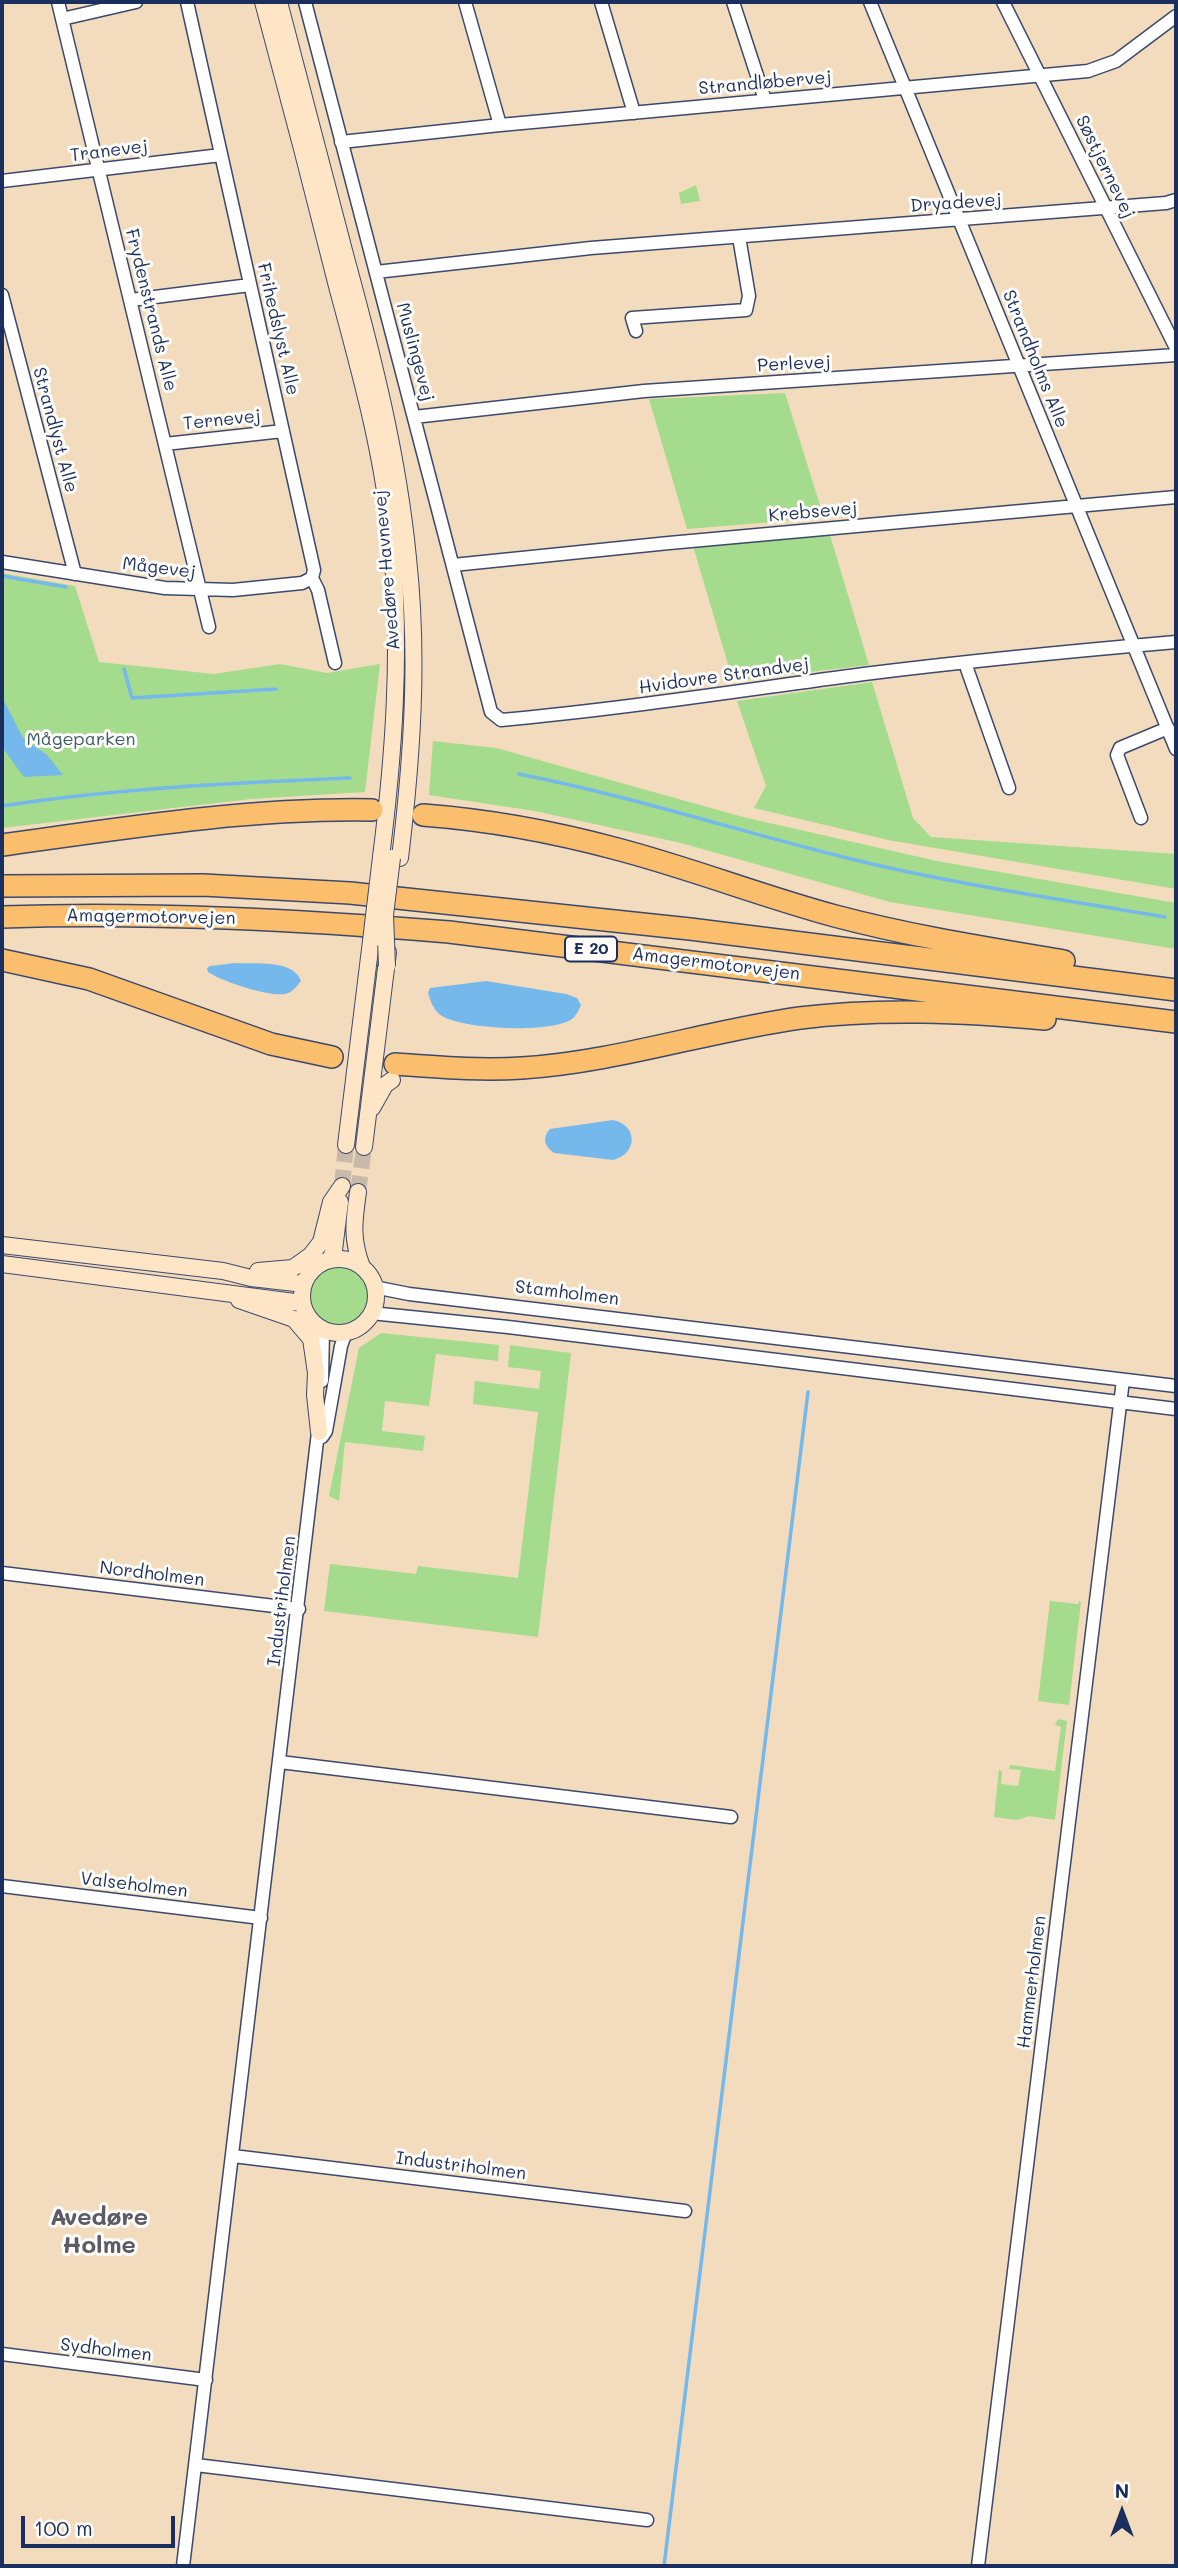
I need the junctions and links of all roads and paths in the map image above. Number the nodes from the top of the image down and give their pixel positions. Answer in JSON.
{"nodes":[{"id":1,"x":58,"y":2,"type":"edge"},
{"id":2,"x":136,"y":2,"type":"edge"},
{"id":3,"x":187,"y":2,"type":"edge"},
{"id":4,"x":263,"y":2,"type":"edge"},
{"id":5,"x":279,"y":2,"type":"edge"},
{"id":6,"x":304,"y":2,"type":"edge"},
{"id":7,"x":465,"y":2,"type":"edge"},
{"id":8,"x":601,"y":2,"type":"edge"},
{"id":9,"x":733,"y":2,"type":"edge"},
{"id":10,"x":870,"y":2,"type":"edge"},
{"id":11,"x":1003,"y":2,"type":"edge"},
{"id":12,"x":1176,"y":16,"type":"edge"},
{"id":13,"x":62,"y":19,"type":"junction"},
{"id":14,"x":1040,"y":75,"type":"junction"},
{"id":15,"x":906,"y":88,"type":"junction"},
{"id":16,"x":765,"y":100,"type":"junction"},
{"id":17,"x":634,"y":113,"type":"junction"},
{"id":18,"x":500,"y":125,"type":"junction"},
{"id":19,"x":341,"y":142,"type":"junction"},
{"id":20,"x":221,"y":155,"type":"junction"},
{"id":21,"x":99,"y":171,"type":"junction"},
{"id":22,"x":2,"y":181,"type":"edge"},
{"id":23,"x":1176,"y":200,"type":"edge"},
{"id":24,"x":1106,"y":209,"type":"junction"},
{"id":25,"x":960,"y":221,"type":"junction"},
{"id":26,"x":738,"y":237,"type":"junction"},
{"id":27,"x":376,"y":272,"type":"junction"},
{"id":28,"x":250,"y":285,"type":"junction"},
{"id":29,"x":2,"y":295,"type":"edge"},
{"id":30,"x":131,"y":300,"type":"junction"},
{"id":31,"x":636,"y":331,"type":"dead end"},
{"id":32,"x":1176,"y":348,"type":"edge"},
{"id":33,"x":1176,"y":355,"type":"edge"},
{"id":34,"x":1019,"y":366,"type":"junction"},
{"id":35,"x":414,"y":416,"type":"junction"},
{"id":36,"x":283,"y":431,"type":"junction"},
{"id":37,"x":165,"y":444,"type":"junction"},
{"id":38,"x":1176,"y":497,"type":"edge"},
{"id":39,"x":1077,"y":508,"type":"junction"},
{"id":40,"x":2,"y":562,"type":"edge"},
{"id":41,"x":453,"y":565,"type":"junction"},
{"id":42,"x":75,"y":574,"type":"junction"},
{"id":43,"x":312,"y":578,"type":"junction"},
{"id":44,"x":200,"y":591,"type":"junction"},
{"id":45,"x":209,"y":628,"type":"dead end"},
{"id":46,"x":1176,"y":642,"type":"edge"},
{"id":47,"x":1134,"y":645,"type":"junction"},
{"id":48,"x":335,"y":663,"type":"dead end"},
{"id":49,"x":965,"y":663,"type":"junction"},
{"id":50,"x":491,"y":712,"type":"joint"},
{"id":51,"x":1168,"y":728,"type":"junction"},
{"id":52,"x":1176,"y":749,"type":"edge"},
{"id":53,"x":1009,"y":788,"type":"dead end"},
{"id":54,"x":382,"y":813,"type":"junction"},
{"id":55,"x":414,"y":814,"type":"junction"},
{"id":56,"x":1141,"y":818,"type":"dead end"},
{"id":57,"x":2,"y":845,"type":"edge"},
{"id":58,"x":391,"y":858,"type":"junction"},
{"id":59,"x":2,"y":886,"type":"edge"},
{"id":60,"x":2,"y":917,"type":"edge"},
{"id":61,"x":2,"y":960,"type":"edge"},
{"id":62,"x":377,"y":965,"type":"junction"},
{"id":63,"x":1176,"y":980,"type":"edge"},
{"id":64,"x":1176,"y":990,"type":"edge"},
{"id":65,"x":1176,"y":1022,"type":"edge"},
{"id":66,"x":1176,"y":1032,"type":"edge"},
{"id":67,"x":332,"y":1056,"type":"joint"},
{"id":68,"x":357,"y":1059,"type":"junction"},
{"id":69,"x":386,"y":1064,"type":"junction"},
{"id":70,"x":368,"y":1116,"type":"junction"},
{"id":71,"x":346,"y":1145,"type":"tunnel mouth"},
{"id":72,"x":364,"y":1147,"type":"tunnel mouth"},
{"id":73,"x":358,"y":1192,"type":"tunnel mouth"},
{"id":74,"x":2,"y":1245,"type":"edge"},
{"id":75,"x":330,"y":1260,"type":"junction"},
{"id":76,"x":2,"y":1264,"type":"edge"},
{"id":77,"x":362,"y":1267,"type":"junction"},
{"id":78,"x":223,"y":1271,"type":"junction"},
{"id":79,"x":304,"y":1283,"type":"junction"},
{"id":80,"x":374,"y":1287,"type":"junction"},
{"id":81,"x":217,"y":1292,"type":"junction"},
{"id":82,"x":302,"y":1303,"type":"junction"},
{"id":83,"x":371,"y":1313,"type":"junction"},
{"id":84,"x":323,"y":1329,"type":"junction"},
{"id":85,"x":346,"y":1332,"type":"junction"},
{"id":86,"x":756,"y":1336,"type":"junction"},
{"id":87,"x":753,"y":1356,"type":"junction"},
{"id":88,"x":1123,"y":1380,"type":"junction"},
{"id":89,"x":1176,"y":1386,"type":"edge"},
{"id":90,"x":1120,"y":1402,"type":"junction"},
{"id":91,"x":1176,"y":1409,"type":"edge"},
{"id":92,"x":319,"y":1438,"type":"junction"},
{"id":93,"x":2,"y":1573,"type":"edge"},
{"id":94,"x":299,"y":1609,"type":"junction"},
{"id":95,"x":280,"y":1762,"type":"junction"},
{"id":96,"x":731,"y":1817,"type":"dead end"},
{"id":97,"x":2,"y":1886,"type":"edge"},
{"id":98,"x":261,"y":1918,"type":"junction"},
{"id":99,"x":233,"y":2156,"type":"junction"},
{"id":100,"x":685,"y":2211,"type":"dead end"},
{"id":101,"x":2,"y":2354,"type":"edge"},
{"id":102,"x":206,"y":2380,"type":"junction"},
{"id":103,"x":196,"y":2465,"type":"junction"},
{"id":104,"x":647,"y":2520,"type":"dead end"},
{"id":105,"x":183,"y":2566,"type":"edge"},
{"id":106,"x":978,"y":2566,"type":"edge"}],
"edges":[{"from":1,"to":13,"type":"street","name":"Frydenstrands Alle"},
{"from":2,"to":13,"type":"street"},
{"from":3,"to":20,"type":"street","name":"Frihedslyst Alle"},
{"from":4,"to":54,"type":"street","name":"Avedøre Havnevej"},
{"from":5,"to":55,"type":"street","name":"Avedøre Havnevej"},
{"from":6,"to":19,"type":"street","name":"Muslingevej"},
{"from":7,"to":18,"type":"street"},
{"from":8,"to":17,"type":"street"},
{"from":9,"to":16,"type":"street"},
{"from":10,"to":15,"type":"street","name":"Strandholms Alle"},
{"from":11,"to":14,"type":"street","name":"Søstjernevej"},
{"from":12,"to":14,"type":"street","name":"Strandløbervej"},
{"from":13,"to":21,"type":"street","name":"Frydenstrands Alle"},
{"from":14,"to":15,"type":"street","name":"Strandløbervej"},
{"from":14,"to":24,"type":"street","name":"Søstjernevej"},
{"from":15,"to":16,"type":"street","name":"Strandløbervej"},
{"from":15,"to":25,"type":"street","name":"Strandholms Alle"},
{"from":16,"to":17,"type":"street","name":"Strandløbervej"},
{"from":17,"to":18,"type":"street","name":"Strandløbervej"},
{"from":18,"to":19,"type":"street","name":"Strandløbervej"},
{"from":19,"to":27,"type":"street","name":"Muslingevej"},
{"from":20,"to":21,"type":"street","name":"Tranevej"},
{"from":20,"to":28,"type":"street","name":"Frihedslyst Alle"},
{"from":21,"to":22,"type":"street","name":"Tranevej"},
{"from":21,"to":30,"type":"street","name":"Frydenstrands Alle"},
{"from":23,"to":24,"type":"street","name":"Dryadevej"},
{"from":24,"to":25,"type":"street","name":"Dryadevej"},
{"from":24,"to":32,"type":"street","name":"Søstjernevej"},
{"from":25,"to":26,"type":"street","name":"Dryadevej"},
{"from":25,"to":34,"type":"street","name":"Strandholms Alle"},
{"from":26,"to":27,"type":"street","name":"Dryadevej"},
{"from":26,"to":31,"type":"street"},
{"from":27,"to":35,"type":"street","name":"Muslingevej"},
{"from":28,"to":30,"type":"street"},
{"from":28,"to":36,"type":"street","name":"Frihedslyst Alle"},
{"from":29,"to":42,"type":"street","name":"Strandlyst Alle"},
{"from":30,"to":37,"type":"street","name":"Frydenstrands Alle"},
{"from":33,"to":34,"type":"street","name":"Perlevej"},
{"from":34,"to":35,"type":"street","name":"Perlevej"},
{"from":34,"to":39,"type":"street","name":"Strandholms Alle"},
{"from":35,"to":41,"type":"street","name":"Muslingevej"},
{"from":36,"to":37,"type":"street","name":"Ternevej"},
{"from":36,"to":43,"type":"street","name":"Frihedslyst Alle"},
{"from":37,"to":44,"type":"street","name":"Frydenstrands Alle"},
{"from":38,"to":39,"type":"street","name":"Krebsevej"},
{"from":39,"to":41,"type":"street","name":"Krebsevej"},
{"from":39,"to":47,"type":"street","name":"Strandholms Alle"},
{"from":40,"to":42,"type":"street","name":"Mågevej"},
{"from":41,"to":50,"type":"street","name":"Muslingevej"},
{"from":42,"to":44,"type":"street","name":"Mågevej"},
{"from":43,"to":44,"type":"street","name":"Mågevej"},
{"from":43,"to":48,"type":"street","name":"Frihedslyst Alle"},
{"from":44,"to":45,"type":"street","name":"Frydenstrands Alle"},
{"from":46,"to":47,"type":"street","name":"Hvidovre Strandvej"},
{"from":47,"to":49,"type":"street","name":"Hvidovre Strandvej"},
{"from":47,"to":51,"type":"street","name":"Strandholms Alle"},
{"from":49,"to":50,"type":"street","name":"Hvidovre Strandvej"},
{"from":49,"to":53,"type":"street"},
{"from":51,"to":52,"type":"street","name":"Strandholms Alle"},
{"from":51,"to":56,"type":"street"},
{"from":54,"to":55,"type":"street"},
{"from":54,"to":57,"type":"highway"},
{"from":54,"to":58,"type":"street","name":"Avedøre Havnevej"},
{"from":55,"to":58,"type":"street","name":"Avedøre Havnevej"},
{"from":55,"to":63,"type":"highway"},
{"from":58,"to":62,"type":"street","name":"Avedøre Havnevej","bridge":true},
{"from":58,"to":62,"type":"street","name":"Avedøre Havnevej","bridge":true},
{"from":59,"to":64,"type":"highway","name":"Amagermotorvejen","number":"E 20"},
{"from":60,"to":65,"type":"highway","name":"Amagermotorvejen","number":"E 20"},
{"from":61,"to":67,"type":"highway"},
{"from":62,"to":68,"type":"street","name":"Avedøre Havnevej"},
{"from":62,"to":69,"type":"street","name":"Avedøre Havnevej"},
{"from":66,"to":69,"type":"highway"},
{"from":67,"to":68,"type":"street"},
{"from":68,"to":69,"type":"street"},
{"from":68,"to":71,"type":"street","name":"Avedøre Havnevej"},
{"from":69,"to":70,"type":"street","name":"Avedøre Havnevej"},
{"from":69,"to":70,"type":"street"},
{"from":70,"to":72,"type":"street","name":"Avedøre Havnevej"},
{"from":73,"to":77,"type":"street"},
{"from":74,"to":78,"type":"street"},
{"from":75,"to":77,"type":"street"},
{"from":75,"to":78,"type":"street"},
{"from":75,"to":79,"type":"street"},
{"from":76,"to":81,"type":"street"},
{"from":77,"to":80,"type":"street"},
{"from":78,"to":79,"type":"street"},
{"from":79,"to":82,"type":"street"},
{"from":80,"to":83,"type":"street"},
{"from":80,"to":86,"type":"street","name":"Stamholmen"},
{"from":81,"to":82,"type":"street"},
{"from":81,"to":92,"type":"street"},
{"from":82,"to":84,"type":"street"},
{"from":83,"to":85,"type":"street"},
{"from":83,"to":87,"type":"street"},
{"from":84,"to":85,"type":"street"},
{"from":84,"to":92,"type":"street","name":"Industriholmen"},
{"from":85,"to":92,"type":"street","name":"Industriholmen"},
{"from":86,"to":87,"type":"street"},
{"from":86,"to":88,"type":"street","name":"Stamholmen"},
{"from":87,"to":90,"type":"street"},
{"from":88,"to":89,"type":"street","name":"Stamholmen"},
{"from":88,"to":90,"type":"street"},
{"from":90,"to":91,"type":"street"},
{"from":90,"to":106,"type":"street","name":"Hammerholmen"},
{"from":92,"to":94,"type":"street","name":"Industriholmen"},
{"from":93,"to":94,"type":"street","name":"Nordholmen"},
{"from":94,"to":95,"type":"street","name":"Industriholmen"},
{"from":95,"to":96,"type":"street"},
{"from":95,"to":98,"type":"street","name":"Industriholmen"},
{"from":97,"to":98,"type":"street","name":"Valseholmen"},
{"from":98,"to":99,"type":"street","name":"Industriholmen"},
{"from":99,"to":100,"type":"street","name":"Industriholmen"},
{"from":99,"to":102,"type":"street","name":"Industriholmen"},
{"from":101,"to":102,"type":"street","name":"Sydholmen"},
{"from":102,"to":103,"type":"street","name":"Industriholmen"},
{"from":103,"to":104,"type":"street"},
{"from":103,"to":105,"type":"street","name":"Industriholmen"}]}
